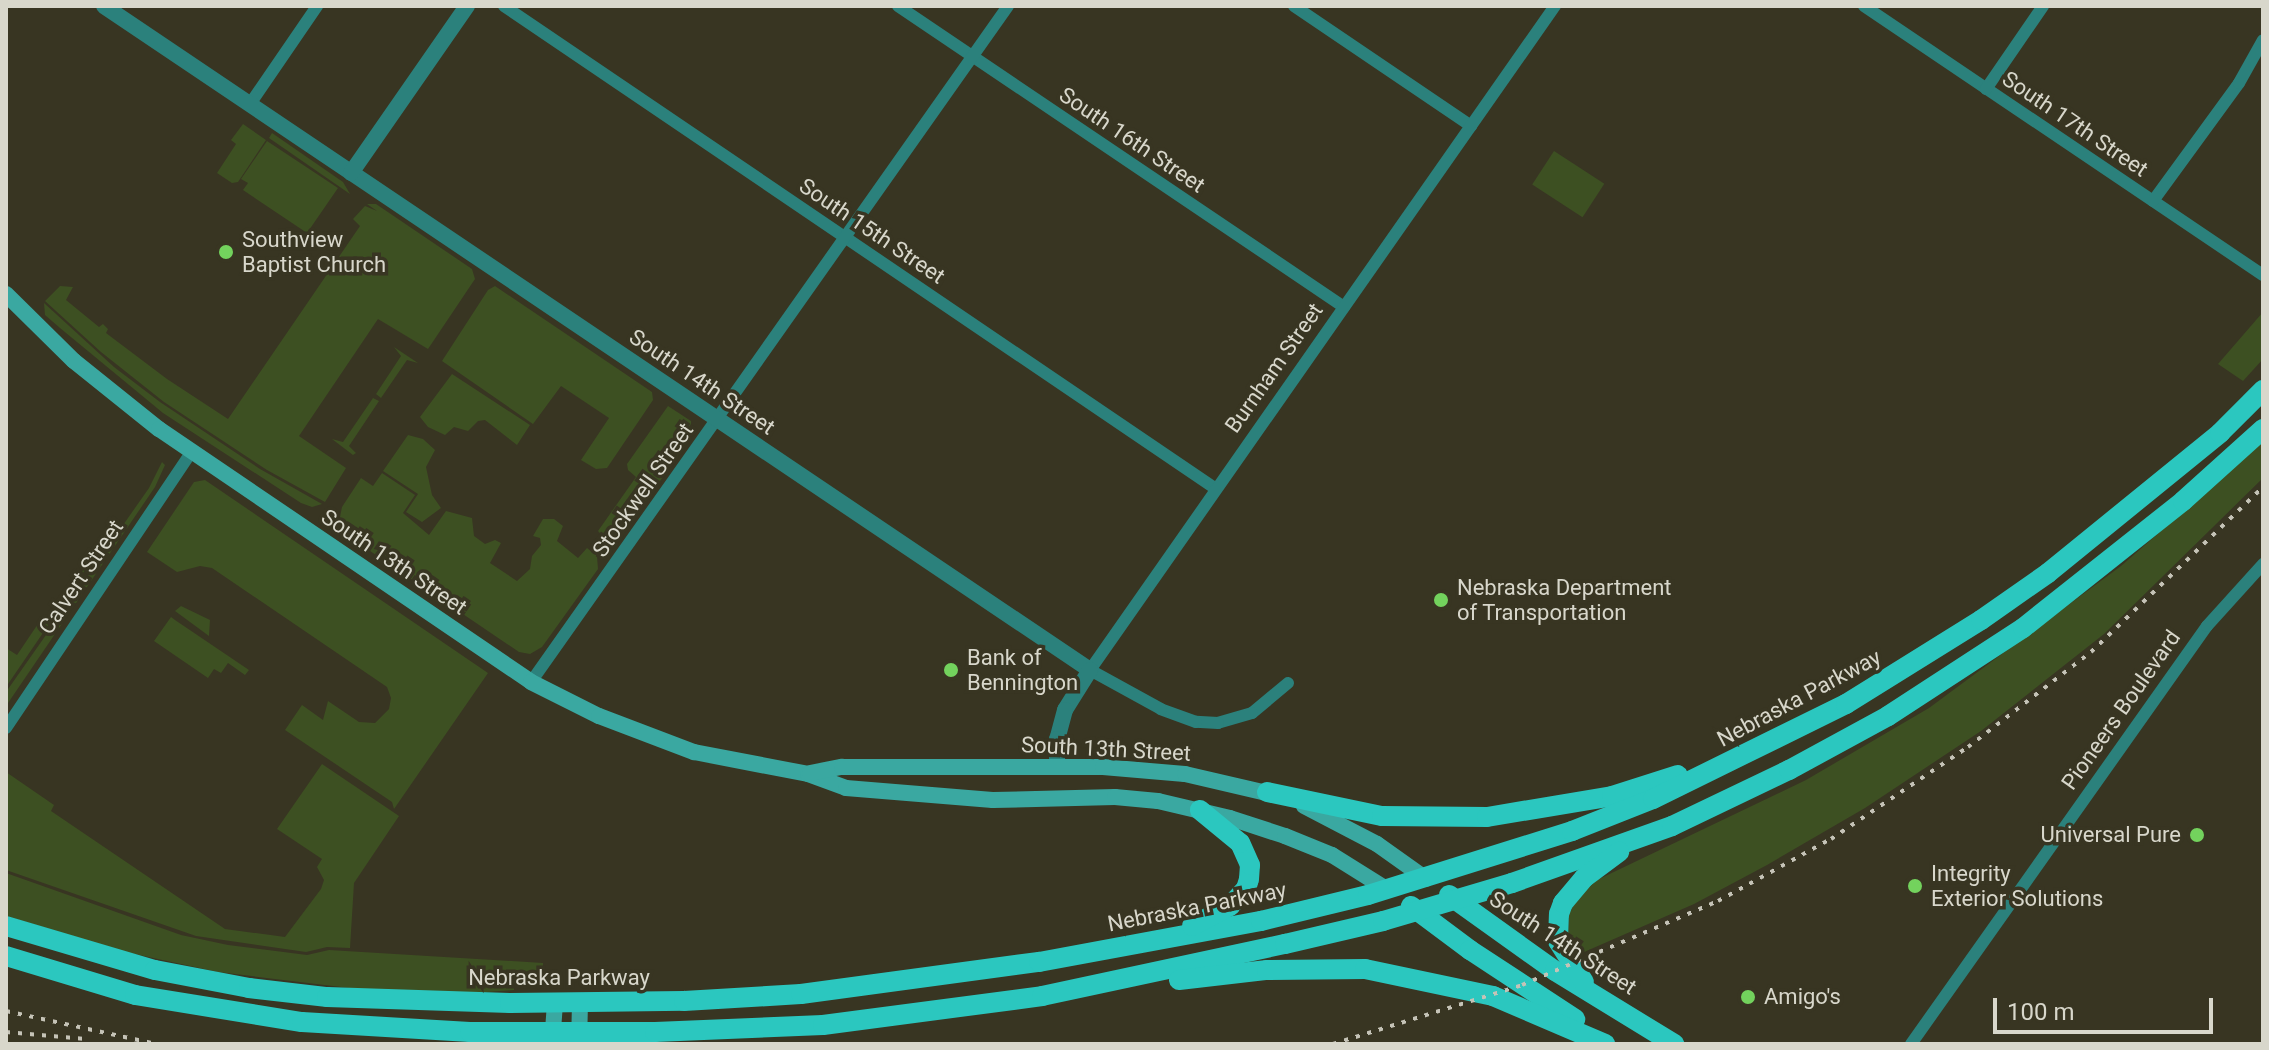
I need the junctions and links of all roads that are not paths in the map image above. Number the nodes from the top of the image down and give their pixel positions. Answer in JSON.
{"nodes":[{"id":1,"x":104,"y":6,"type":"edge"},
{"id":2,"x":317,"y":6,"type":"edge"},
{"id":3,"x":467,"y":6,"type":"edge"},
{"id":4,"x":504,"y":6,"type":"edge"},
{"id":5,"x":898,"y":6,"type":"edge"},
{"id":6,"x":1008,"y":6,"type":"edge"},
{"id":7,"x":1294,"y":6,"type":"edge"},
{"id":8,"x":1555,"y":6,"type":"edge"},
{"id":9,"x":1864,"y":6,"type":"edge"},
{"id":10,"x":2043,"y":6,"type":"edge"},
{"id":11,"x":2263,"y":40,"type":"edge"},
{"id":12,"x":972,"y":56,"type":"junction"},
{"id":13,"x":1986,"y":89,"type":"junction"},
{"id":14,"x":250,"y":104,"type":"junction"},
{"id":15,"x":1471,"y":126,"type":"junction"},
{"id":16,"x":351,"y":173,"type":"junction"},
{"id":17,"x":2153,"y":201,"type":"junction"},
{"id":18,"x":846,"y":237,"type":"junction"},
{"id":19,"x":2263,"y":275,"type":"edge"},
{"id":20,"x":6,"y":294,"type":"edge"},
{"id":21,"x":1344,"y":307,"type":"junction"},
{"id":22,"x":2263,"y":390,"type":"edge"},
{"id":23,"x":716,"y":420,"type":"junction"},
{"id":24,"x":2263,"y":429,"type":"edge"},
{"id":25,"x":192,"y":451,"type":"junction"},
{"id":26,"x":1216,"y":489,"type":"junction"},
{"id":27,"x":2263,"y":564,"type":"edge"},
{"id":28,"x":1090,"y":670,"type":"junction"},
{"id":29,"x":531,"y":682,"type":"junction"},
{"id":30,"x":1288,"y":683,"type":"dead end"},
{"id":31,"x":6,"y":728,"type":"edge"},
{"id":32,"x":1751,"y":753,"type":"junction"},
{"id":33,"x":1057,"y":766,"type":"junction"},
{"id":34,"x":808,"y":774,"type":"junction"},
{"id":35,"x":1267,"y":792,"type":"junction"},
{"id":36,"x":1200,"y":810,"type":"junction"},
{"id":37,"x":1672,"y":826,"type":"junction"},
{"id":38,"x":1426,"y":879,"type":"junction"},
{"id":39,"x":1388,"y":890,"type":"junction"},
{"id":40,"x":1455,"y":900,"type":"junction"},
{"id":41,"x":1419,"y":911,"type":"junction"},
{"id":42,"x":6,"y":926,"type":"edge"},
{"id":43,"x":1163,"y":939,"type":"junction"},
{"id":44,"x":6,"y":956,"type":"edge"},
{"id":45,"x":1079,"y":991,"type":"junction"},
{"id":46,"x":1592,"y":991,"type":"junction"},
{"id":47,"x":555,"y":1003,"type":"junction"},
{"id":48,"x":580,"y":1003,"type":"junction"},
{"id":49,"x":552,"y":1038,"type":"edge"},
{"id":50,"x":579,"y":1038,"type":"edge"},
{"id":51,"x":1605,"y":1044,"type":"edge"},
{"id":52,"x":1614,"y":1044,"type":"edge"},
{"id":53,"x":1674,"y":1044,"type":"edge"},
{"id":54,"x":1911,"y":1044,"type":"edge"}],
"edges":[{"from":1,"to":14,"type":"street","name":"South 14th Street"},
{"from":2,"to":14,"type":"street"},
{"from":3,"to":16,"type":"street"},
{"from":4,"to":18,"type":"street","name":"South 15th Street"},
{"from":5,"to":12,"type":"street","name":"South 16th Street"},
{"from":6,"to":12,"type":"street","name":"Stockwell Street"},
{"from":7,"to":15,"type":"street"},
{"from":8,"to":15,"type":"street","name":"Burnham Street"},
{"from":9,"to":13,"type":"street","name":"South 17th Street"},
{"from":10,"to":13,"type":"street"},
{"from":11,"to":17,"type":"street"},
{"from":12,"to":18,"type":"street","name":"Stockwell Street"},
{"from":12,"to":21,"type":"street","name":"South 16th Street"},
{"from":13,"to":17,"type":"street","name":"South 17th Street"},
{"from":14,"to":16,"type":"street","name":"South 14th Street"},
{"from":15,"to":21,"type":"street","name":"Burnham Street"},
{"from":16,"to":23,"type":"street","name":"South 14th Street"},
{"from":17,"to":19,"type":"street","name":"South 17th Street"},
{"from":18,"to":23,"type":"street","name":"Stockwell Street"},
{"from":18,"to":26,"type":"street","name":"South 15th Street"},
{"from":20,"to":25,"type":"main road","name":"South 13th Street"},
{"from":21,"to":26,"type":"street","name":"Burnham Street"},
{"from":22,"to":32,"type":"main road","name":"Nebraska Parkway"},
{"from":23,"to":28,"type":"street","name":"South 14th Street"},
{"from":23,"to":29,"type":"street","name":"Stockwell Street"},
{"from":24,"to":37,"type":"main road"},
{"from":25,"to":29,"type":"main road","name":"South 13th Street"},
{"from":25,"to":31,"type":"street","name":"Calvert Street"},
{"from":26,"to":28,"type":"street","name":"Burnham Street"},
{"from":27,"to":54,"type":"street","name":"Pioneers Boulevard"},
{"from":28,"to":30,"type":"street","name":"South 14th Street"},
{"from":28,"to":33,"type":"street","name":"Burnham Street"},
{"from":29,"to":34,"type":"main road","name":"South 13th Street"},
{"from":32,"to":35,"type":"main road"},
{"from":32,"to":38,"type":"main road","name":"Nebraska Parkway"},
{"from":33,"to":34,"type":"main road","name":"South 13th Street"},
{"from":33,"to":35,"type":"main road","name":"South 13th Street"},
{"from":34,"to":36,"type":"main road","name":"South 13th Street"},
{"from":35,"to":38,"type":"main road","name":"South 13th Street"},
{"from":36,"to":39,"type":"main road","name":"South 13th Street"},
{"from":36,"to":43,"type":"main road"},
{"from":37,"to":40,"type":"main road"},
{"from":37,"to":46,"type":"main road"},
{"from":38,"to":39,"type":"main road","name":"Nebraska Parkway"},
{"from":38,"to":40,"type":"main road","name":"South 14th Street"},
{"from":39,"to":41,"type":"main road"},
{"from":39,"to":43,"type":"main road","name":"Nebraska Parkway"},
{"from":40,"to":41,"type":"main road"},
{"from":40,"to":46,"type":"main road","name":"South 14th Street"},
{"from":41,"to":45,"type":"main road"},
{"from":41,"to":52,"type":"main road"},
{"from":42,"to":47,"type":"main road","name":"Nebraska Parkway"},
{"from":43,"to":48,"type":"main road","name":"Nebraska Parkway"},
{"from":44,"to":49,"type":"main road"},
{"from":45,"to":50,"type":"main road"},
{"from":45,"to":51,"type":"main road"},
{"from":46,"to":53,"type":"main road","name":"South 14th Street"},
{"from":47,"to":48,"type":"main road","name":"Nebraska Parkway"},
{"from":47,"to":49,"type":"main road"},
{"from":48,"to":50,"type":"main road"},
{"from":49,"to":50,"type":"main road"}]}
